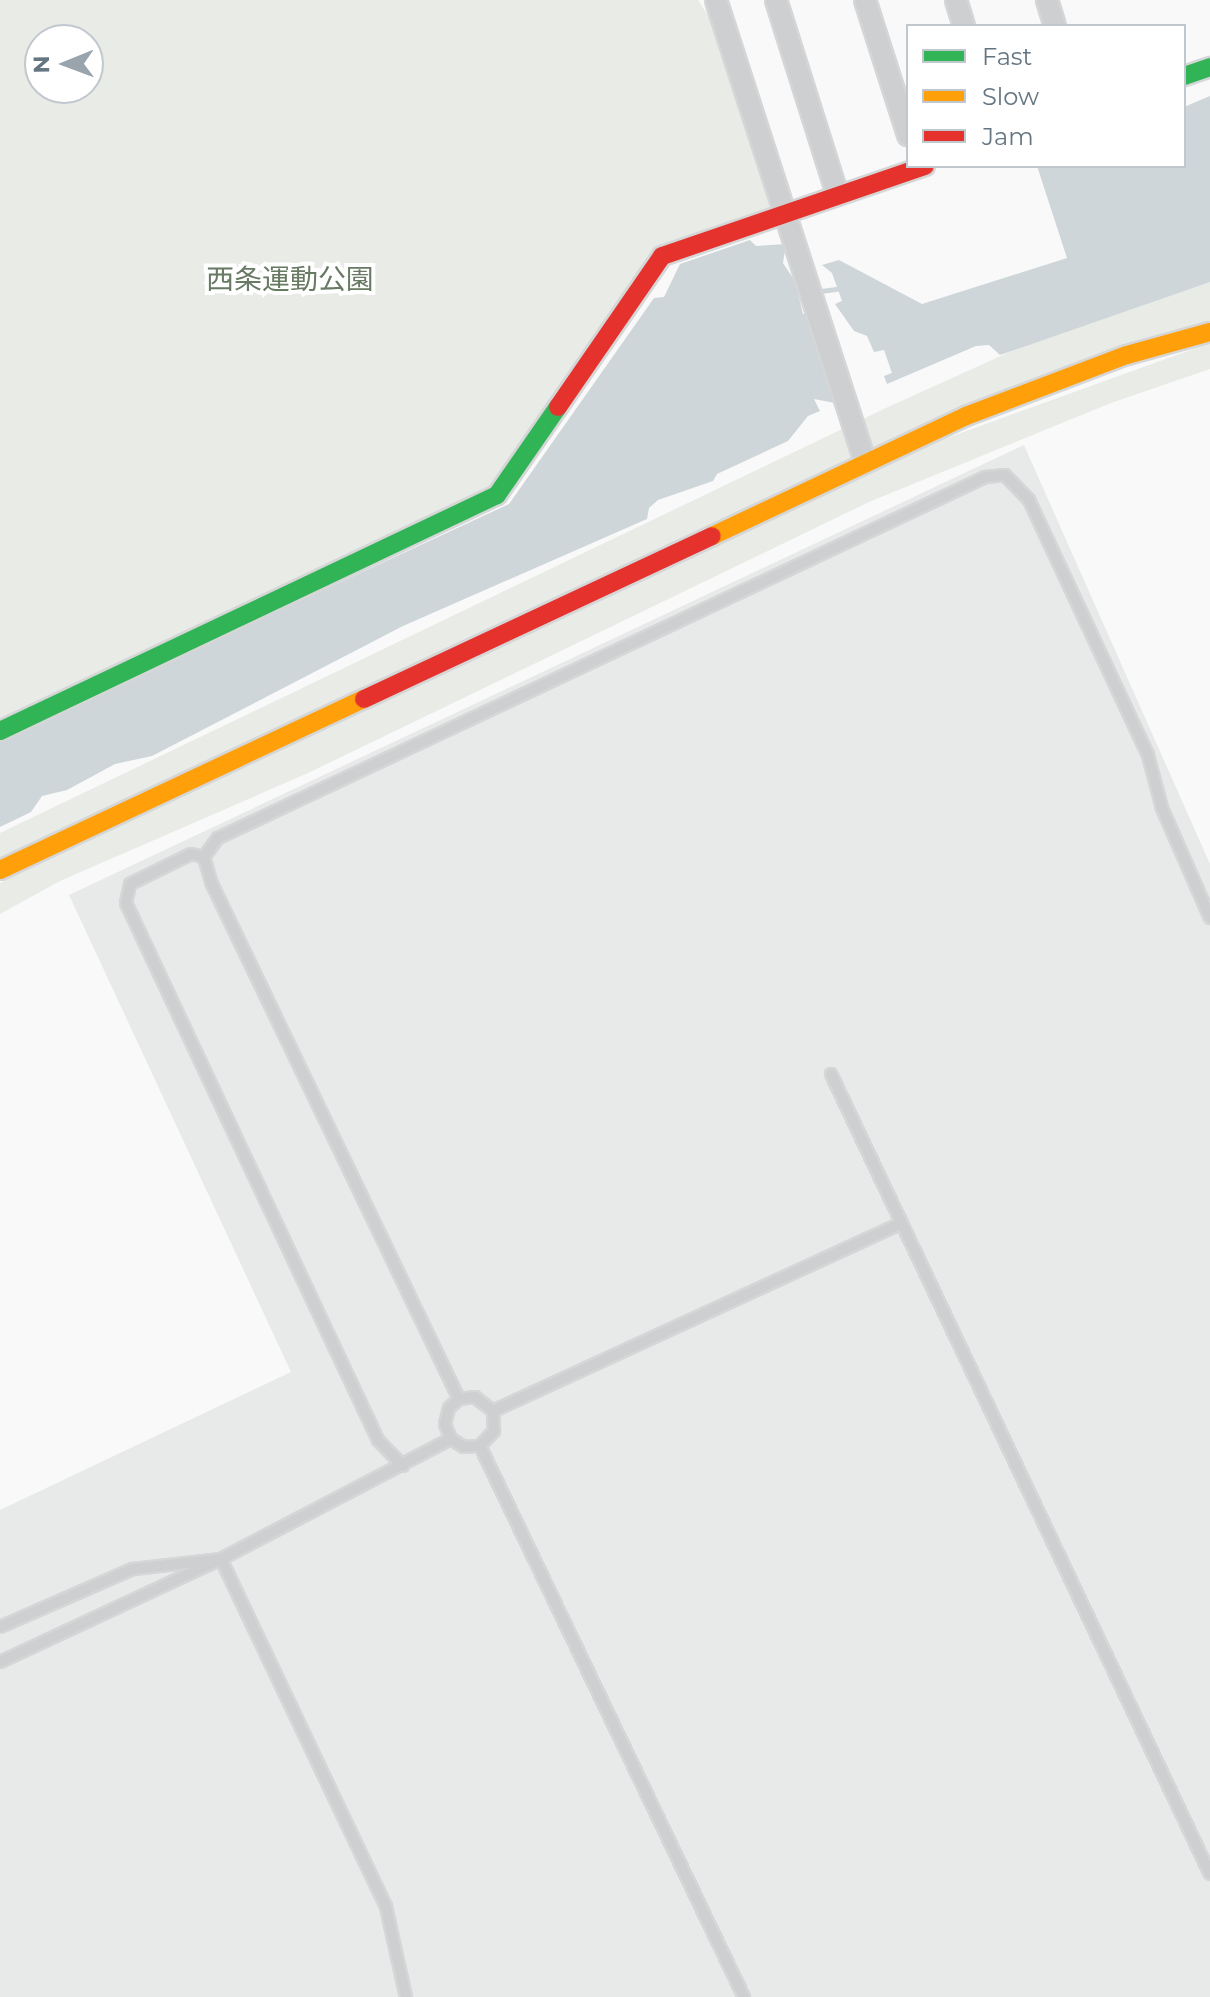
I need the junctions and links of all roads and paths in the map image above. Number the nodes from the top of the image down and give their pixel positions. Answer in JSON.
{"nodes":[{"id":1,"x":716,"y":0,"type":"edge"},
{"id":2,"x":776,"y":0,"type":"edge"},
{"id":3,"x":865,"y":0,"type":"edge"},
{"id":4,"x":956,"y":0,"type":"edge"},
{"id":5,"x":1047,"y":0,"type":"edge"},
{"id":6,"x":963,"y":24,"type":"edge"},
{"id":7,"x":1054,"y":24,"type":"edge"},
{"id":8,"x":1210,"y":67,"type":"edge"},
{"id":9,"x":1186,"y":75,"type":"edge"},
{"id":10,"x":906,"y":129,"type":"edge"},
{"id":11,"x":917,"y":168,"type":"edge"},
{"id":12,"x":837,"y":194,"type":"junction"},
{"id":13,"x":784,"y":212,"type":"junction"},
{"id":14,"x":1210,"y":332,"type":"edge"},
{"id":15,"x":865,"y":462,"type":"junction"},
{"id":16,"x":0,"y":731,"type":"edge"},
{"id":17,"x":204,"y":857,"type":"junction"},
{"id":18,"x":0,"y":870,"type":"edge"},
{"id":19,"x":1210,"y":918,"type":"edge"},
{"id":20,"x":831,"y":1074,"type":"dead end"},
{"id":21,"x":902,"y":1223,"type":"junction"},
{"id":22,"x":459,"y":1399,"type":"junction"},
{"id":23,"x":493,"y":1411,"type":"junction"},
{"id":24,"x":451,"y":1439,"type":"junction"},
{"id":25,"x":480,"y":1446,"type":"junction"},
{"id":26,"x":403,"y":1466,"type":"junction"},
{"id":27,"x":221,"y":1559,"type":"junction"},
{"id":28,"x":0,"y":1627,"type":"edge"},
{"id":29,"x":0,"y":1662,"type":"edge"},
{"id":30,"x":1210,"y":1874,"type":"edge"},
{"id":31,"x":406,"y":1997,"type":"edge"},
{"id":32,"x":744,"y":1997,"type":"edge"}],
"edges":[{"from":1,"to":13,"type":"street"},
{"from":2,"to":12,"type":"street"},
{"from":3,"to":10,"type":"street"},
{"from":4,"to":6,"type":"street"},
{"from":5,"to":7,"type":"street"},
{"from":8,"to":9,"type":"street"},
{"from":11,"to":12,"type":"street"},
{"from":12,"to":13,"type":"street"},
{"from":13,"to":15,"type":"street"},
{"from":13,"to":16,"type":"street"},
{"from":14,"to":15,"type":"street"},
{"from":15,"to":18,"type":"street"},
{"from":17,"to":19,"type":"lane"},
{"from":17,"to":22,"type":"lane"},
{"from":17,"to":26,"type":"lane"},
{"from":20,"to":21,"type":"lane"},
{"from":21,"to":23,"type":"lane"},
{"from":21,"to":30,"type":"lane"},
{"from":22,"to":23,"type":"lane"},
{"from":22,"to":24,"type":"lane"},
{"from":23,"to":25,"type":"lane"},
{"from":24,"to":25,"type":"lane"},
{"from":24,"to":26,"type":"lane"},
{"from":25,"to":32,"type":"lane"},
{"from":26,"to":27,"type":"lane"},
{"from":27,"to":28,"type":"lane"},
{"from":27,"to":29,"type":"lane"},
{"from":27,"to":31,"type":"lane"}]}
